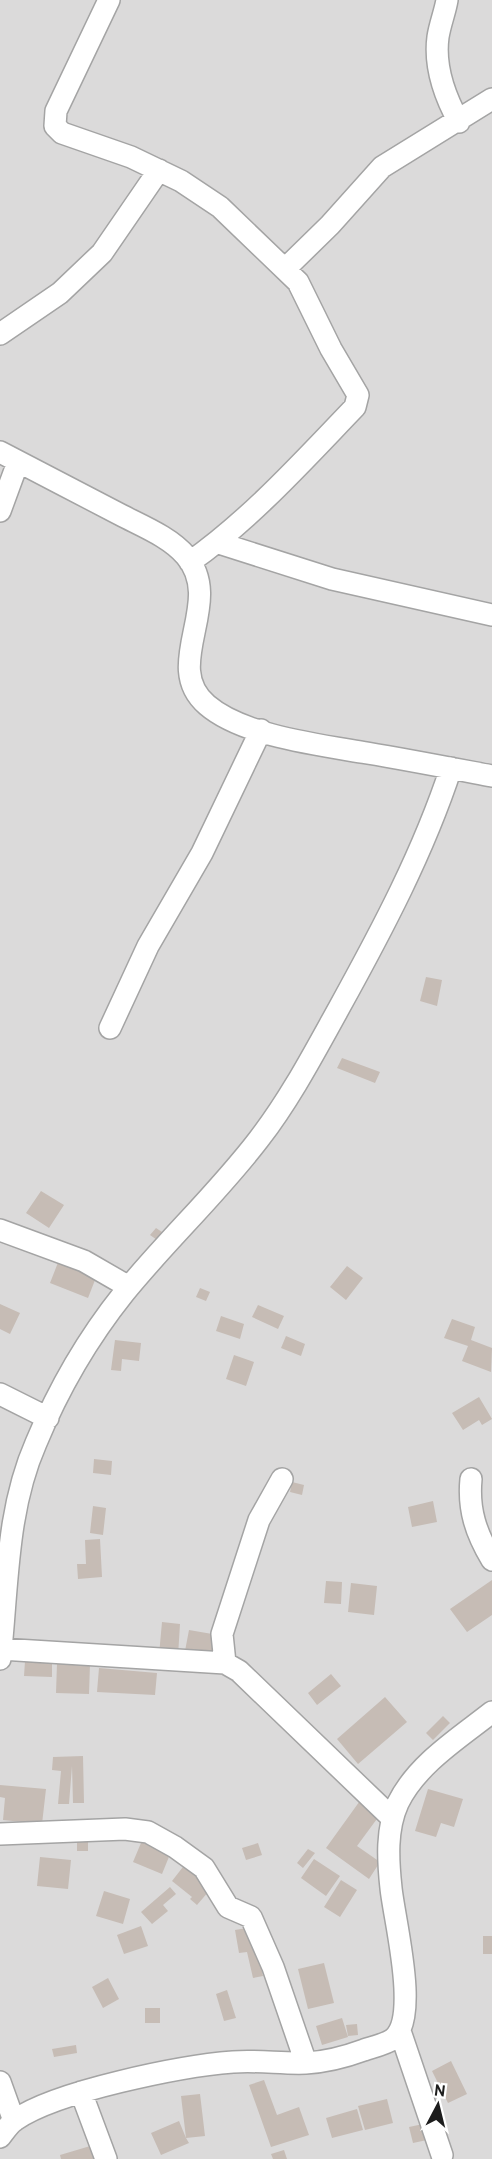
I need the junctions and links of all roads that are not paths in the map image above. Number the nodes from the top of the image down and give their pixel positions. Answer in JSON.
{"nodes":[{"id":1,"x":109,"y":0,"type":"edge"},
{"id":2,"x":447,"y":0,"type":"edge"},
{"id":3,"x":492,"y":99,"type":"edge"},
{"id":4,"x":459,"y":122,"type":"junction"},
{"id":5,"x":159,"y":170,"type":"junction"},
{"id":6,"x":286,"y":268,"type":"junction"},
{"id":7,"x":0,"y":334,"type":"edge"},
{"id":8,"x":9,"y":457,"type":"edge"},
{"id":9,"x":0,"y":511,"type":"edge"},
{"id":10,"x":219,"y":543,"type":"junction"},
{"id":11,"x":190,"y":562,"type":"junction"},
{"id":12,"x":492,"y":615,"type":"edge"},
{"id":13,"x":261,"y":730,"type":"junction"},
{"id":14,"x":451,"y":768,"type":"junction"},
{"id":15,"x":492,"y":776,"type":"edge"},
{"id":16,"x":110,"y":1028,"type":"dead end"},
{"id":17,"x":0,"y":1230,"type":"edge"},
{"id":18,"x":129,"y":1287,"type":"junction"},
{"id":19,"x":0,"y":1394,"type":"edge"},
{"id":20,"x":48,"y":1418,"type":"junction"},
{"id":21,"x":282,"y":1479,"type":"dead end"},
{"id":22,"x":471,"y":1479,"type":"dead end"},
{"id":23,"x":492,"y":1560,"type":"edge"},
{"id":24,"x":0,"y":1652,"type":"edge"},
{"id":25,"x":225,"y":1663,"type":"junction"},
{"id":26,"x":492,"y":1712,"type":"edge"},
{"id":27,"x":392,"y":1818,"type":"junction"},
{"id":28,"x":0,"y":1834,"type":"edge"},
{"id":29,"x":400,"y":2031,"type":"junction"},
{"id":30,"x":306,"y":2063,"type":"junction"},
{"id":31,"x":0,"y":2082,"type":"edge"},
{"id":32,"x":81,"y":2092,"type":"junction"},
{"id":33,"x":14,"y":2121,"type":"junction"},
{"id":34,"x":0,"y":2137,"type":"edge"},
{"id":35,"x":442,"y":2155,"type":"dead end"},
{"id":36,"x":106,"y":2159,"type":"edge"}],
"edges":[{"from":1,"to":5,"type":"street"},
{"from":2,"to":4,"type":"street"},
{"from":3,"to":4,"type":"street"},
{"from":4,"to":6,"type":"street"},
{"from":5,"to":6,"type":"street"},
{"from":5,"to":7,"type":"street"},
{"from":6,"to":10,"type":"street"},
{"from":8,"to":9,"type":"street"},
{"from":8,"to":11,"type":"street"},
{"from":10,"to":11,"type":"street"},
{"from":10,"to":12,"type":"street"},
{"from":11,"to":13,"type":"street"},
{"from":13,"to":14,"type":"street"},
{"from":13,"to":16,"type":"street"},
{"from":14,"to":15,"type":"street"},
{"from":14,"to":18,"type":"street"},
{"from":17,"to":18,"type":"street"},
{"from":18,"to":20,"type":"street"},
{"from":19,"to":20,"type":"street"},
{"from":20,"to":24,"type":"street"},
{"from":21,"to":25,"type":"street"},
{"from":22,"to":23,"type":"street"},
{"from":24,"to":25,"type":"street"},
{"from":25,"to":27,"type":"street"},
{"from":26,"to":27,"type":"street"},
{"from":27,"to":29,"type":"street"},
{"from":28,"to":30,"type":"street"},
{"from":29,"to":30,"type":"street"},
{"from":29,"to":35,"type":"street"},
{"from":30,"to":32,"type":"street"},
{"from":31,"to":33,"type":"street"},
{"from":32,"to":33,"type":"street"},
{"from":32,"to":36,"type":"street"},
{"from":33,"to":34,"type":"street"}]}
